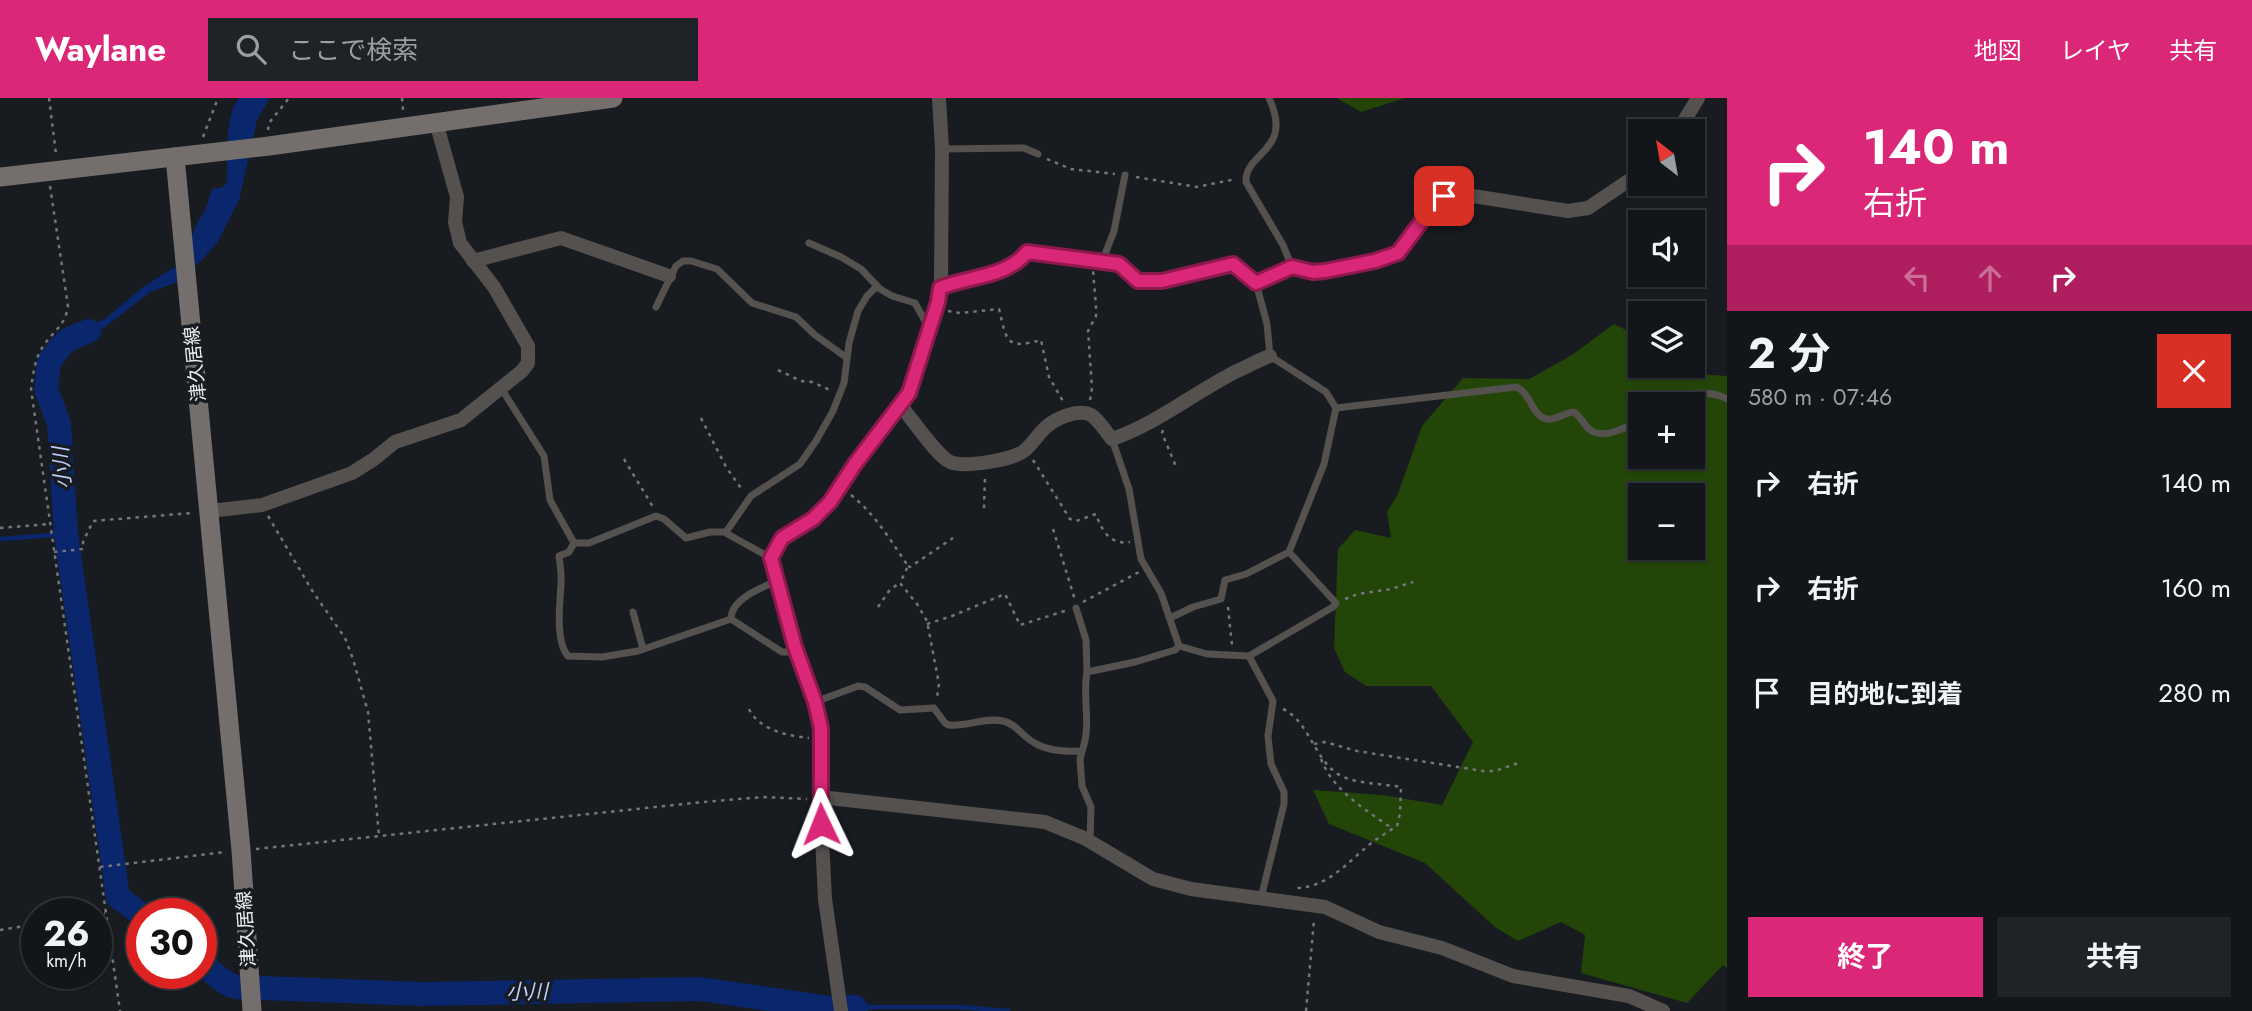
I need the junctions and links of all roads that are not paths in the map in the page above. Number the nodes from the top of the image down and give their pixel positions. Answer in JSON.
{"nodes":[{"id":1,"x":613,"y":98,"type":"edge"},
{"id":2,"x":939,"y":98,"type":"edge"},
{"id":3,"x":1269,"y":98,"type":"edge"},
{"id":4,"x":1698,"y":98,"type":"edge"},
{"id":5,"x":1685,"y":119,"type":"edge"},
{"id":6,"x":436,"y":122,"type":"junction"},
{"id":7,"x":942,"y":149,"type":"junction"},
{"id":8,"x":1038,"y":154,"type":"road end"},
{"id":9,"x":175,"y":157,"type":"junction"},
{"id":10,"x":1125,"y":175,"type":"road end"},
{"id":11,"x":0,"y":177,"type":"edge"},
{"id":12,"x":1628,"y":181,"type":"edge"},
{"id":13,"x":808,"y":243,"type":"dead end"},
{"id":14,"x":1398,"y":253,"type":"joint"},
{"id":15,"x":473,"y":261,"type":"junction"},
{"id":16,"x":1099,"y":262,"type":"junction"},
{"id":17,"x":1292,"y":267,"type":"junction"},
{"id":18,"x":669,"y":276,"type":"junction"},
{"id":19,"x":1256,"y":283,"type":"junction"},
{"id":20,"x":877,"y":286,"type":"junction"},
{"id":21,"x":940,"y":288,"type":"junction"},
{"id":22,"x":656,"y":307,"type":"dead end"},
{"id":23,"x":929,"y":328,"type":"junction"},
{"id":24,"x":1270,"y":356,"type":"junction"},
{"id":25,"x":847,"y":358,"type":"junction"},
{"id":26,"x":501,"y":388,"type":"junction"},
{"id":27,"x":1705,"y":394,"type":"edge"},
{"id":28,"x":1727,"y":399,"type":"edge"},
{"id":29,"x":901,"y":405,"type":"junction"},
{"id":30,"x":1336,"y":408,"type":"junction"},
{"id":31,"x":1628,"y":425,"type":"edge"},
{"id":32,"x":1112,"y":439,"type":"junction"},
{"id":33,"x":210,"y":511,"type":"junction"},
{"id":34,"x":726,"y":532,"type":"junction"},
{"id":35,"x":574,"y":543,"type":"junction"},
{"id":36,"x":1289,"y":552,"type":"junction"},
{"id":37,"x":771,"y":558,"type":"junction"},
{"id":38,"x":777,"y":581,"type":"junction"},
{"id":39,"x":1076,"y":608,"type":"road end"},
{"id":40,"x":634,"y":612,"type":"dead end"},
{"id":41,"x":1170,"y":618,"type":"junction"},
{"id":42,"x":732,"y":619,"type":"junction"},
{"id":43,"x":1180,"y":646,"type":"junction"},
{"id":44,"x":643,"y":649,"type":"junction"},
{"id":45,"x":796,"y":652,"type":"junction"},
{"id":46,"x":1249,"y":656,"type":"junction"},
{"id":47,"x":1087,"y":672,"type":"junction"},
{"id":48,"x":815,"y":702,"type":"junction"},
{"id":49,"x":1082,"y":751,"type":"junction"},
{"id":50,"x":820,"y":798,"type":"junction"},
{"id":51,"x":1090,"y":842,"type":"junction"},
{"id":52,"x":1261,"y":898,"type":"junction"},
{"id":53,"x":841,"y":1004,"type":"edge"},
{"id":54,"x":252,"y":1009,"type":"edge"},
{"id":55,"x":1663,"y":1011,"type":"edge"}],
"edges":[{"from":1,"to":6,"type":"main road"},
{"from":2,"to":7,"type":"street"},
{"from":3,"to":17,"type":"lane"},
{"from":4,"to":5,"type":"street"},
{"from":6,"to":9,"type":"main road"},
{"from":6,"to":15,"type":"street"},
{"from":7,"to":8,"type":"lane"},
{"from":7,"to":21,"type":"street"},
{"from":9,"to":11,"type":"main road"},
{"from":9,"to":33,"type":"main road","name":"津久居線"},
{"from":10,"to":16,"type":"lane"},
{"from":12,"to":14,"type":"street"},
{"from":13,"to":20,"type":"lane"},
{"from":14,"to":17,"type":"lane"},
{"from":15,"to":18,"type":"street"},
{"from":15,"to":26,"type":"street"},
{"from":16,"to":19,"type":"lane"},
{"from":16,"to":21,"type":"lane"},
{"from":17,"to":19,"type":"lane"},
{"from":18,"to":22,"type":"lane"},
{"from":18,"to":25,"type":"lane"},
{"from":19,"to":24,"type":"lane"},
{"from":20,"to":23,"type":"lane"},
{"from":20,"to":25,"type":"lane"},
{"from":21,"to":23,"type":"street"},
{"from":23,"to":29,"type":"street"},
{"from":24,"to":30,"type":"lane"},
{"from":24,"to":32,"type":"street"},
{"from":25,"to":34,"type":"lane"},
{"from":26,"to":33,"type":"street"},
{"from":26,"to":35,"type":"lane"},
{"from":27,"to":28,"type":"lane"},
{"from":29,"to":32,"type":"street"},
{"from":29,"to":37,"type":"street"},
{"from":30,"to":31,"type":"lane"},
{"from":30,"to":36,"type":"lane"},
{"from":32,"to":41,"type":"lane"},
{"from":33,"to":54,"type":"main road","name":"津久居線"},
{"from":34,"to":35,"type":"lane"},
{"from":34,"to":37,"type":"lane"},
{"from":35,"to":44,"type":"lane"},
{"from":36,"to":41,"type":"lane"},
{"from":36,"to":46,"type":"lane"},
{"from":37,"to":38,"type":"street"},
{"from":38,"to":42,"type":"lane"},
{"from":38,"to":45,"type":"street"},
{"from":39,"to":47,"type":"lane"},
{"from":40,"to":44,"type":"lane"},
{"from":41,"to":43,"type":"lane"},
{"from":42,"to":44,"type":"lane"},
{"from":42,"to":45,"type":"lane"},
{"from":43,"to":46,"type":"lane"},
{"from":43,"to":47,"type":"lane"},
{"from":45,"to":48,"type":"street"},
{"from":46,"to":52,"type":"lane"},
{"from":47,"to":49,"type":"lane"},
{"from":48,"to":49,"type":"lane"},
{"from":48,"to":50,"type":"street"},
{"from":49,"to":51,"type":"lane"},
{"from":50,"to":51,"type":"street"},
{"from":50,"to":53,"type":"street"},
{"from":51,"to":52,"type":"street"},
{"from":52,"to":55,"type":"street"}]}
